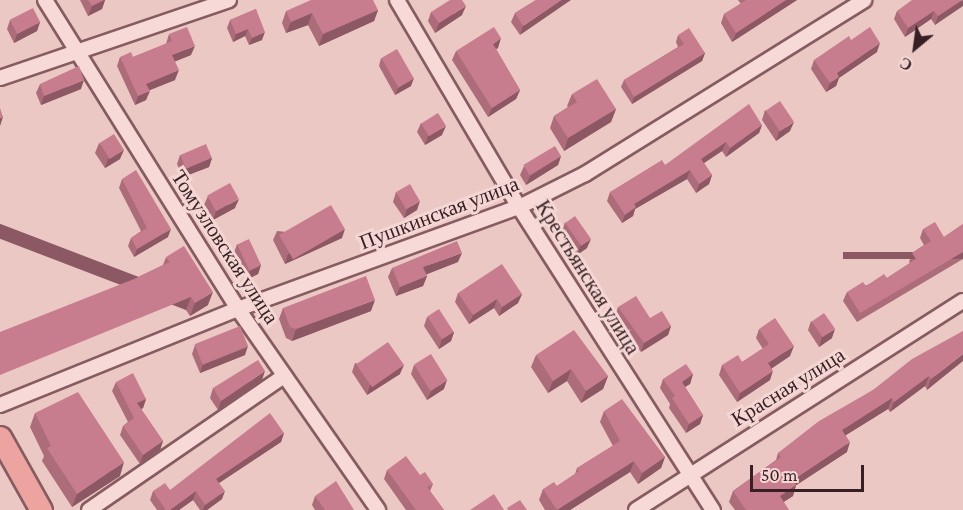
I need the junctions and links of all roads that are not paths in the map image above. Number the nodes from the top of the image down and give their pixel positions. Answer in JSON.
{"nodes":[{"id":1,"x":45,"y":0,"type":"edge"},
{"id":2,"x":229,"y":0,"type":"edge"},
{"id":3,"x":397,"y":0,"type":"edge"},
{"id":4,"x":864,"y":0,"type":"edge"},
{"id":5,"x":77,"y":52,"type":"junction"},
{"id":6,"x":0,"y":78,"type":"edge"},
{"id":7,"x":519,"y":207,"type":"junction"},
{"id":8,"x":963,"y":301,"type":"edge"},
{"id":9,"x":238,"y":309,"type":"junction"},
{"id":10,"x":284,"y":376,"type":"junction"},
{"id":11,"x":0,"y":405,"type":"edge"},
{"id":12,"x":0,"y":437,"type":"edge"},
{"id":13,"x":689,"y":475,"type":"junction"},
{"id":14,"x":41,"y":510,"type":"edge"},
{"id":15,"x":88,"y":510,"type":"edge"},
{"id":16,"x":378,"y":510,"type":"edge"},
{"id":17,"x":636,"y":510,"type":"edge"},
{"id":18,"x":713,"y":510,"type":"edge"}],
"edges":[{"from":1,"to":5,"type":"street","name":"Томузловская улица"},
{"from":2,"to":5,"type":"street"},
{"from":3,"to":7,"type":"street","name":"Крестьянская улица"},
{"from":4,"to":7,"type":"street","name":"Пушкинская улица"},
{"from":5,"to":6,"type":"street"},
{"from":5,"to":9,"type":"street","name":"Томузловская улица"},
{"from":7,"to":9,"type":"street","name":"Пушкинская улица"},
{"from":7,"to":13,"type":"street","name":"Крестьянская улица"},
{"from":8,"to":13,"type":"street","name":"Красная улица"},
{"from":9,"to":10,"type":"street","name":"Томузловская улица"},
{"from":9,"to":11,"type":"street","name":"Пушкинская улица"},
{"from":10,"to":15,"type":"street"},
{"from":10,"to":16,"type":"street","name":"Томузловская улица"},
{"from":12,"to":14,"type":"main road"},
{"from":13,"to":17,"type":"street","name":"Красная улица"},
{"from":13,"to":18,"type":"street","name":"Крестьянская улица"}]}
